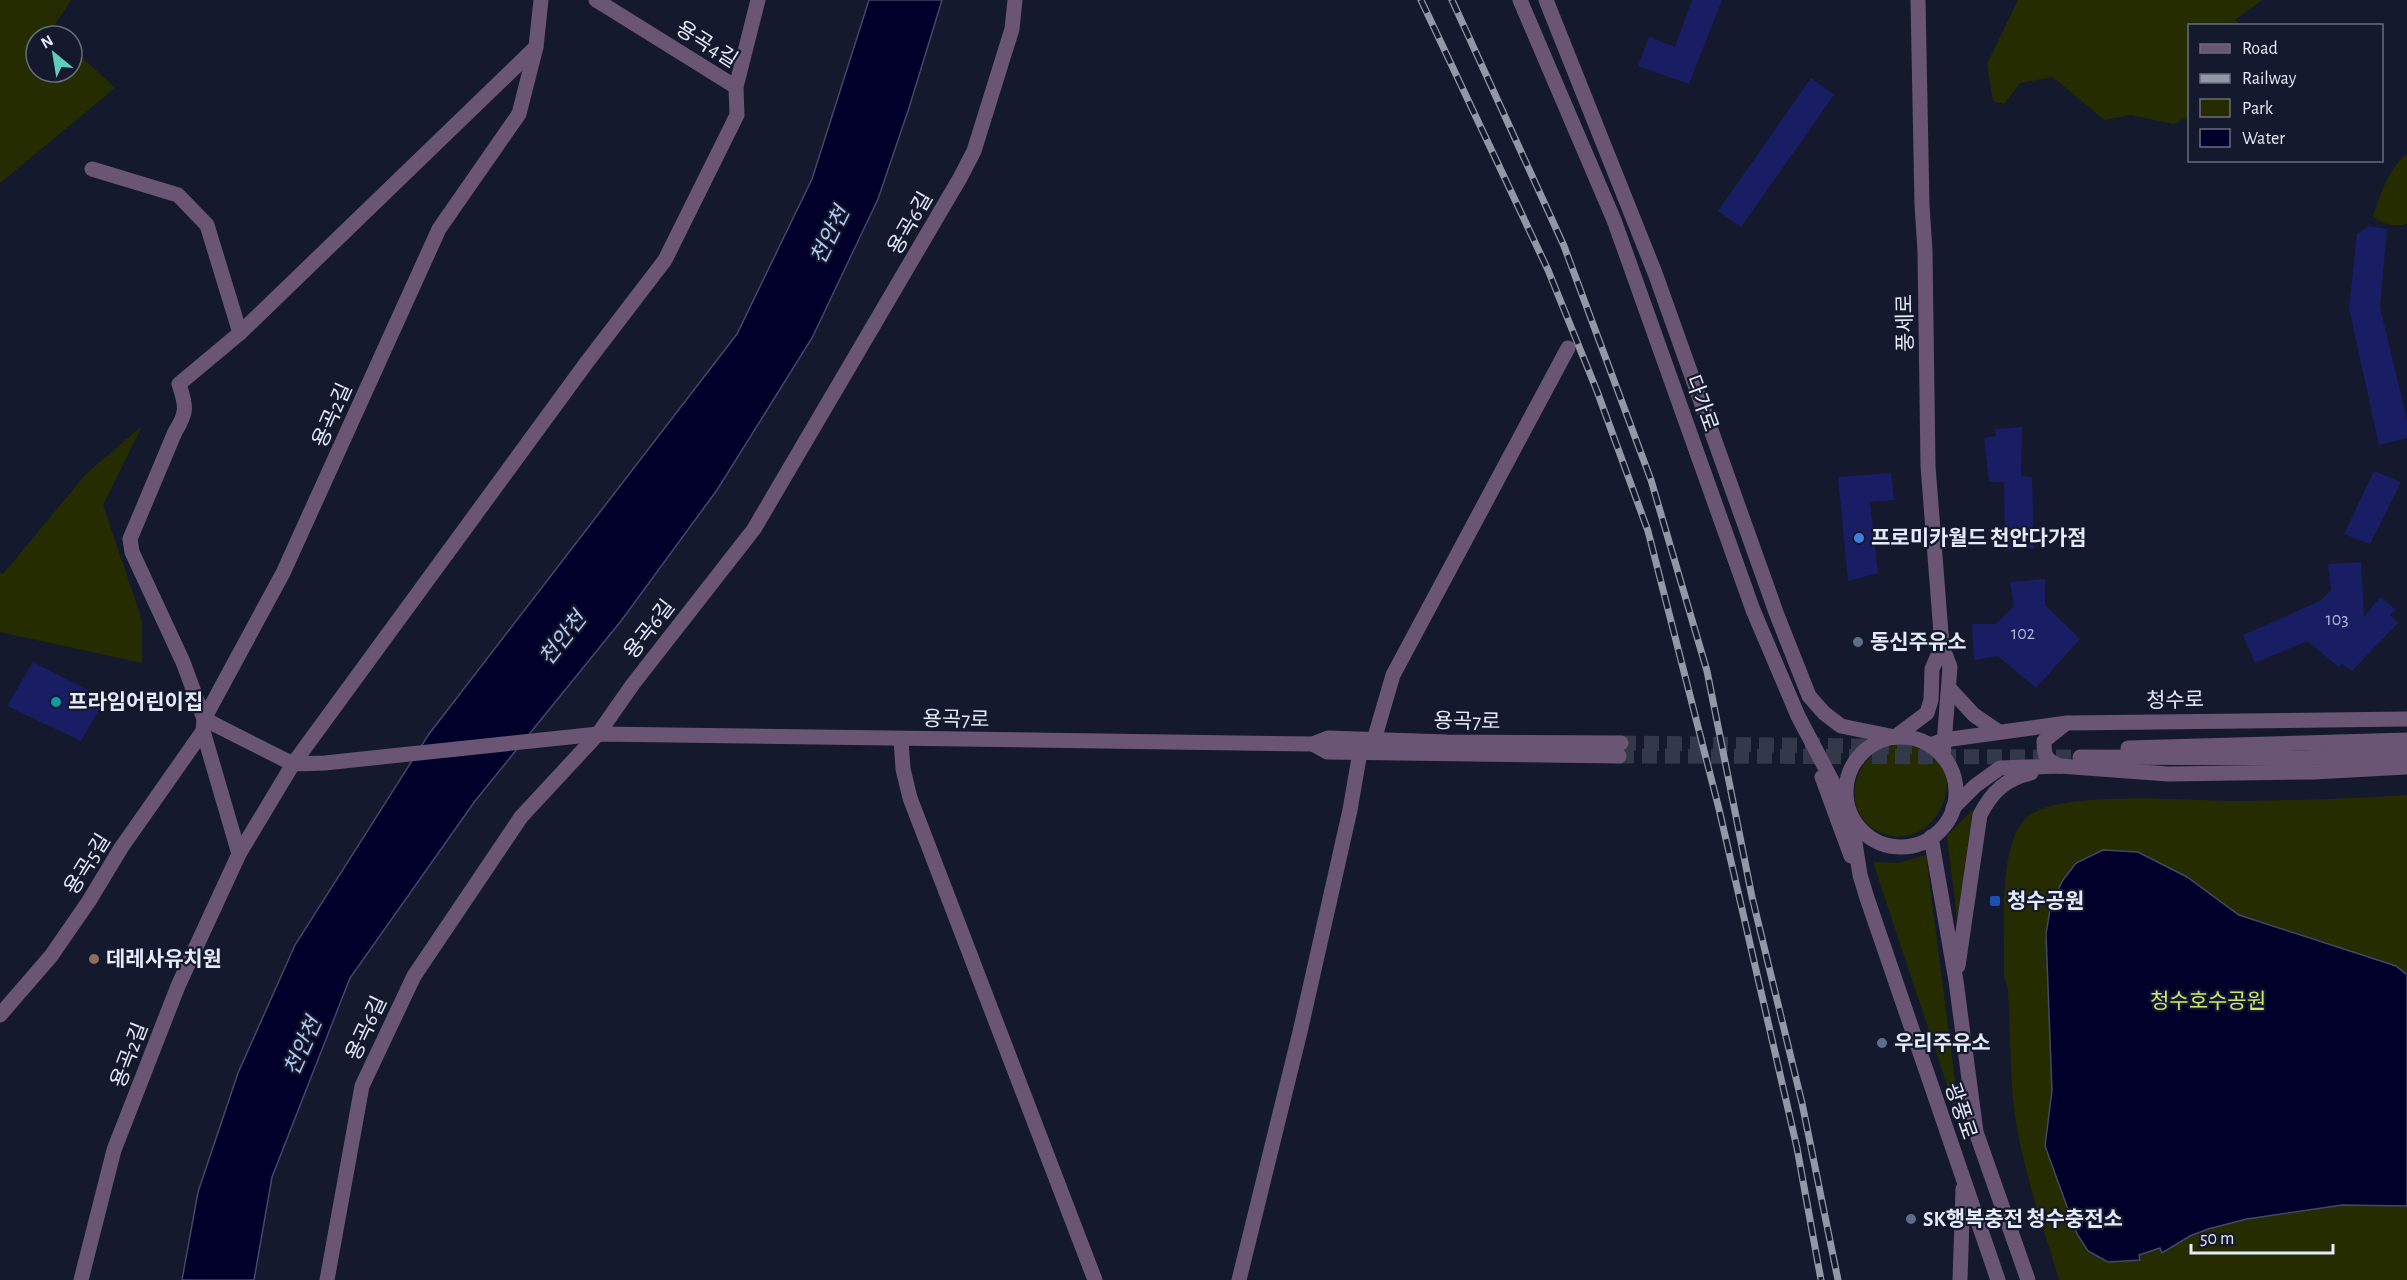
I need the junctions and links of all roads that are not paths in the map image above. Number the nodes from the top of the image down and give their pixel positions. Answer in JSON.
{"nodes":[{"id":1,"x":542,"y":0,"type":"edge"},
{"id":2,"x":596,"y":0,"type":"edge"},
{"id":3,"x":758,"y":0,"type":"edge"},
{"id":4,"x":1015,"y":0,"type":"edge"},
{"id":5,"x":1520,"y":0,"type":"edge"},
{"id":6,"x":1546,"y":0,"type":"edge"},
{"id":7,"x":1918,"y":0,"type":"edge"},
{"id":8,"x":536,"y":47,"type":"junction"},
{"id":9,"x":736,"y":87,"type":"junction"},
{"id":10,"x":92,"y":169,"type":"dead end"},
{"id":11,"x":240,"y":333,"type":"junction"},
{"id":12,"x":1568,"y":348,"type":"dead end"},
{"id":13,"x":1942,"y":646,"type":"junction"},
{"id":14,"x":1950,"y":689,"type":"junction"},
{"id":15,"x":1798,"y":716,"type":"junction"},
{"id":16,"x":2407,"y":719,"type":"edge"},
{"id":17,"x":2067,"y":723,"type":"junction"},
{"id":18,"x":203,"y":725,"type":"junction"},
{"id":19,"x":1999,"y":732,"type":"junction"},
{"id":20,"x":598,"y":734,"type":"junction"},
{"id":21,"x":1896,"y":737,"type":"junction"},
{"id":22,"x":901,"y":740,"type":"junction"},
{"id":23,"x":1374,"y":740,"type":"junction"},
{"id":24,"x":2407,"y":740,"type":"edge"},
{"id":25,"x":1937,"y":743,"type":"junction"},
{"id":26,"x":1313,"y":744,"type":"junction"},
{"id":27,"x":1360,"y":752,"type":"junction"},
{"id":28,"x":2407,"y":753,"type":"edge"},
{"id":29,"x":293,"y":764,"type":"junction"},
{"id":30,"x":2060,"y":766,"type":"junction"},
{"id":31,"x":2407,"y":768,"type":"edge"},
{"id":32,"x":1953,"y":808,"type":"junction"},
{"id":33,"x":1851,"y":817,"type":"junction"},
{"id":34,"x":1931,"y":837,"type":"junction"},
{"id":35,"x":239,"y":854,"type":"junction"},
{"id":36,"x":1867,"y":898,"type":"junction"},
{"id":37,"x":1956,"y":981,"type":"junction"},
{"id":38,"x":0,"y":1015,"type":"edge"},
{"id":39,"x":1964,"y":1180,"type":"junction"},
{"id":40,"x":81,"y":1280,"type":"edge"},
{"id":41,"x":327,"y":1280,"type":"edge"},
{"id":42,"x":1095,"y":1280,"type":"edge"},
{"id":43,"x":1239,"y":1280,"type":"edge"},
{"id":44,"x":1960,"y":1280,"type":"edge"},
{"id":45,"x":1998,"y":1280,"type":"edge"},
{"id":46,"x":2028,"y":1280,"type":"edge"}],
"edges":[{"from":1,"to":8,"type":"street","name":"용곡2길"},
{"from":2,"to":9,"type":"street","name":"용곡4길"},
{"from":3,"to":9,"type":"street","name":"용곡2길"},
{"from":4,"to":20,"type":"street","name":"용곡6길"},
{"from":5,"to":15,"type":"street","name":"다가로"},
{"from":6,"to":21,"type":"street","name":"다가로"},
{"from":7,"to":13,"type":"street","name":"풍세로"},
{"from":8,"to":11,"type":"street"},
{"from":8,"to":18,"type":"street","name":"용곡2길"},
{"from":9,"to":29,"type":"street","name":"용곡2길"},
{"from":10,"to":11,"type":"street"},
{"from":11,"to":18,"type":"street"},
{"from":12,"to":23,"type":"street"},
{"from":13,"to":14,"type":"street","name":"풍세로"},
{"from":13,"to":21,"type":"street","name":"풍세로"},
{"from":14,"to":19,"type":"street"},
{"from":14,"to":25,"type":"street","name":"풍세로"},
{"from":15,"to":33,"type":"street","name":"다가로"},
{"from":15,"to":36,"type":"street"},
{"from":16,"to":17,"type":"street","name":"청수로"},
{"from":17,"to":19,"type":"street","name":"청수로"},
{"from":17,"to":30,"type":"street"},
{"from":18,"to":29,"type":"street"},
{"from":18,"to":35,"type":"street"},
{"from":18,"to":38,"type":"street","name":"용곡5길"},
{"from":19,"to":25,"type":"street","name":"청수로"},
{"from":20,"to":22,"type":"street","name":"용곡7로"},
{"from":20,"to":29,"type":"street","name":"용곡7로"},
{"from":20,"to":41,"type":"street","name":"용곡6길"},
{"from":21,"to":25,"type":"street"},
{"from":21,"to":33,"type":"street"},
{"from":22,"to":26,"type":"street","name":"용곡7로"},
{"from":22,"to":42,"type":"street"},
{"from":23,"to":26,"type":"street","name":"용곡7로"},
{"from":23,"to":27,"type":"street","name":"용곡7로"},
{"from":24,"to":28,"type":"street"},
{"from":25,"to":32,"type":"street"},
{"from":26,"to":27,"type":"street","name":"용곡7로"},
{"from":27,"to":43,"type":"street"},
{"from":29,"to":35,"type":"street","name":"용곡2길"},
{"from":30,"to":31,"type":"street"},
{"from":30,"to":32,"type":"street"},
{"from":30,"to":37,"type":"street"},
{"from":32,"to":34,"type":"street"},
{"from":33,"to":34,"type":"street"},
{"from":33,"to":36,"type":"street","name":"광풍로"},
{"from":34,"to":37,"type":"street","name":"광풍로"},
{"from":35,"to":40,"type":"street","name":"용곡2길"},
{"from":36,"to":39,"type":"street","name":"광풍로"},
{"from":37,"to":46,"type":"street","name":"광풍로"},
{"from":39,"to":44,"type":"street"},
{"from":39,"to":45,"type":"street","name":"광풍로"}]}
